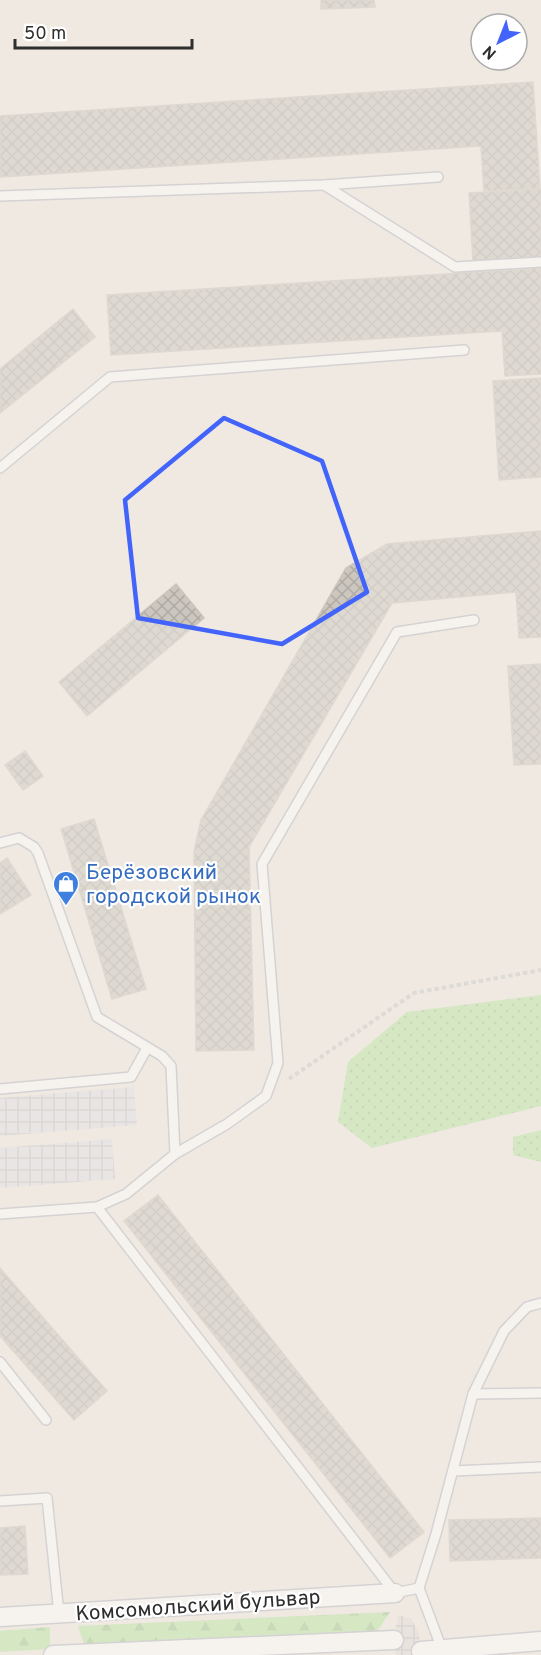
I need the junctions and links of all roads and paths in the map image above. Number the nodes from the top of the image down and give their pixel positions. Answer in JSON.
{"nodes":[{"id":1,"x":438,"y":177,"type":"dead end"},
{"id":2,"x":324,"y":185,"type":"junction"},
{"id":3,"x":0,"y":196,"type":"edge"},
{"id":4,"x":541,"y":262,"type":"edge"},
{"id":5,"x":464,"y":350,"type":"dead end"},
{"id":6,"x":0,"y":468,"type":"edge"},
{"id":7,"x":474,"y":620,"type":"dead end"},
{"id":8,"x":0,"y":843,"type":"edge"},
{"id":9,"x":541,"y":970,"type":"edge"},
{"id":10,"x":147,"y":1048,"type":"junction"},
{"id":11,"x":0,"y":1089,"type":"edge"},
{"id":12,"x":266,"y":1096,"type":"junction"},
{"id":13,"x":176,"y":1154,"type":"junction"},
{"id":14,"x":98,"y":1207,"type":"junction"},
{"id":15,"x":0,"y":1214,"type":"edge"},
{"id":16,"x":541,"y":1303,"type":"edge"},
{"id":17,"x":0,"y":1362,"type":"edge"},
{"id":18,"x":541,"y":1393,"type":"edge"},
{"id":19,"x":473,"y":1394,"type":"junction"},
{"id":20,"x":46,"y":1420,"type":"dead end"},
{"id":21,"x":541,"y":1467,"type":"edge"},
{"id":22,"x":453,"y":1471,"type":"junction"},
{"id":23,"x":0,"y":1501,"type":"edge"},
{"id":24,"x":419,"y":1588,"type":"junction"},
{"id":25,"x":395,"y":1593,"type":"junction"},
{"id":26,"x":59,"y":1614,"type":"junction"},
{"id":27,"x":0,"y":1617,"type":"edge"},
{"id":28,"x":394,"y":1640,"type":"dead end"},
{"id":29,"x":541,"y":1641,"type":"edge"},
{"id":30,"x":421,"y":1651,"type":"dead end"},
{"id":31,"x":443,"y":1652,"type":"edge"},
{"id":32,"x":53,"y":1655,"type":"edge"}],
"edges":[{"from":1,"to":2,"type":"lane"},
{"from":2,"to":3,"type":"lane"},
{"from":2,"to":4,"type":"lane"},
{"from":5,"to":6,"type":"lane"},
{"from":7,"to":12,"type":"lane"},
{"from":8,"to":10,"type":"lane"},
{"from":9,"to":12,"type":"path"},
{"from":10,"to":11,"type":"lane"},
{"from":10,"to":13,"type":"lane"},
{"from":12,"to":13,"type":"lane"},
{"from":13,"to":14,"type":"lane"},
{"from":14,"to":15,"type":"lane"},
{"from":14,"to":25,"type":"lane"},
{"from":16,"to":19,"type":"lane"},
{"from":17,"to":20,"type":"lane"},
{"from":18,"to":19,"type":"lane"},
{"from":19,"to":22,"type":"lane"},
{"from":21,"to":22,"type":"lane"},
{"from":22,"to":24,"type":"lane"},
{"from":23,"to":26,"type":"lane"},
{"from":24,"to":25,"type":"lane"},
{"from":24,"to":31,"type":"lane"},
{"from":25,"to":26,"type":"street","name":"Комсомольский бульвар"},
{"from":26,"to":27,"type":"street","name":"Комсомольский бульвар"},
{"from":28,"to":32,"type":"street"},
{"from":29,"to":31,"type":"street"},
{"from":30,"to":31,"type":"street"}]}
